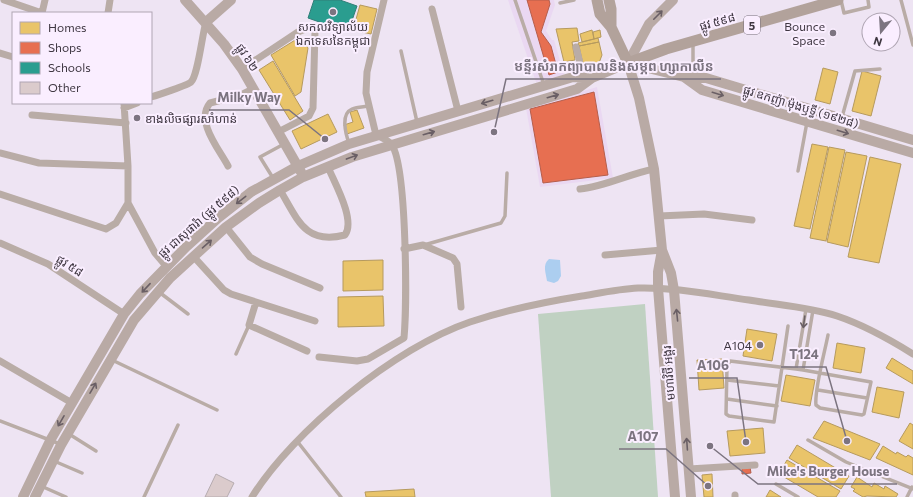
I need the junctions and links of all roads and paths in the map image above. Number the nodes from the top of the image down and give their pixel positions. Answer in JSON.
{"nodes":[{"id":1,"x":4,"y":0,"type":"edge"},
{"id":2,"x":45,"y":0,"type":"edge"},
{"id":3,"x":110,"y":0,"type":"edge"},
{"id":4,"x":185,"y":0,"type":"edge"},
{"id":5,"x":384,"y":0,"type":"edge"},
{"id":6,"x":515,"y":0,"type":"edge"},
{"id":7,"x":574,"y":0,"type":"edge"},
{"id":8,"x":597,"y":0,"type":"edge"},
{"id":9,"x":609,"y":0,"type":"edge"},
{"id":10,"x":673,"y":0,"type":"edge"},
{"id":11,"x":839,"y":0,"type":"edge"},
{"id":12,"x":868,"y":0,"type":"edge"},
{"id":13,"x":901,"y":0,"type":"edge"},
{"id":14,"x":228,"y":1,"type":"edge"},
{"id":15,"x":560,"y":4,"type":"dead end"},
{"id":16,"x":432,"y":9,"type":"dead end"},
{"id":17,"x":39,"y":12,"type":"edge"},
{"id":18,"x":42,"y":12,"type":"edge"},
{"id":19,"x":108,"y":12,"type":"edge"},
{"id":20,"x":206,"y":22,"type":"junction"},
{"id":21,"x":611,"y":27,"type":"junction"},
{"id":22,"x":693,"y":42,"type":"junction"},
{"id":23,"x":913,"y":45,"type":"edge"},
{"id":24,"x":576,"y":47,"type":"dead end"},
{"id":25,"x":401,"y":51,"type":"dead end"},
{"id":26,"x":0,"y":54,"type":"edge"},
{"id":27,"x":12,"y":57,"type":"edge"},
{"id":28,"x":628,"y":63,"type":"junction"},
{"id":29,"x":242,"y":69,"type":"junction"},
{"id":30,"x":880,"y":69,"type":"dead end"},
{"id":31,"x":579,"y":77,"type":"junction"},
{"id":32,"x":592,"y":78,"type":"junction"},
{"id":33,"x":688,"y":78,"type":"junction"},
{"id":34,"x":544,"y":86,"type":"junction"},
{"id":35,"x":253,"y":89,"type":"junction"},
{"id":36,"x":152,"y":97,"type":"edge"},
{"id":37,"x":124,"y":105,"type":"edge"},
{"id":38,"x":369,"y":106,"type":"junction"},
{"id":39,"x":458,"y":111,"type":"junction"},
{"id":40,"x":32,"y":115,"type":"dead end"},
{"id":41,"x":842,"y":118,"type":"junction"},
{"id":42,"x":807,"y":121,"type":"junction"},
{"id":43,"x":126,"y":123,"type":"junction"},
{"id":44,"x":418,"y":123,"type":"junction"},
{"id":45,"x":278,"y":132,"type":"junction"},
{"id":46,"x":376,"y":135,"type":"junction"},
{"id":47,"x":913,"y":140,"type":"edge"},
{"id":48,"x":284,"y":143,"type":"junction"},
{"id":49,"x":349,"y":144,"type":"junction"},
{"id":50,"x":391,"y":144,"type":"junction"},
{"id":51,"x":0,"y":153,"type":"edge"},
{"id":52,"x":913,"y":153,"type":"edge"},
{"id":53,"x":128,"y":166,"type":"junction"},
{"id":54,"x":228,"y":166,"type":"dead end"},
{"id":55,"x":298,"y":166,"type":"junction"},
{"id":56,"x":328,"y":167,"type":"junction"},
{"id":57,"x":654,"y":169,"type":"junction"},
{"id":58,"x":798,"y":171,"type":"dead end"},
{"id":59,"x":507,"y":173,"type":"dead end"},
{"id":60,"x":303,"y":177,"type":"junction"},
{"id":61,"x":274,"y":179,"type":"junction"},
{"id":62,"x":580,"y":189,"type":"dead end"},
{"id":63,"x":280,"y":190,"type":"junction"},
{"id":64,"x":1,"y":194,"type":"edge"},
{"id":65,"x":128,"y":203,"type":"junction"},
{"id":66,"x":658,"y":216,"type":"junction"},
{"id":67,"x":752,"y":220,"type":"dead end"},
{"id":68,"x":226,"y":228,"type":"junction"},
{"id":69,"x":0,"y":243,"type":"edge"},
{"id":70,"x":423,"y":245,"type":"junction"},
{"id":71,"x":404,"y":249,"type":"junction"},
{"id":72,"x":662,"y":250,"type":"junction"},
{"id":73,"x":605,"y":255,"type":"dead end"},
{"id":74,"x":193,"y":256,"type":"junction"},
{"id":75,"x":166,"y":266,"type":"junction"},
{"id":76,"x":320,"y":288,"type":"dead end"},
{"id":77,"x":658,"y":288,"type":"junction"},
{"id":78,"x":674,"y":290,"type":"junction"},
{"id":79,"x":158,"y":291,"type":"junction"},
{"id":80,"x":256,"y":302,"type":"junction"},
{"id":81,"x":461,"y":307,"type":"dead end"},
{"id":82,"x":809,"y":310,"type":"junction"},
{"id":83,"x":124,"y":314,"type":"junction"},
{"id":84,"x":188,"y":314,"type":"dead end"},
{"id":85,"x":315,"y":321,"type":"dead end"},
{"id":86,"x":249,"y":325,"type":"junction"},
{"id":87,"x":788,"y":326,"type":"dead end"},
{"id":88,"x":828,"y":335,"type":"dead end"},
{"id":89,"x":307,"y":351,"type":"dead end"},
{"id":90,"x":236,"y":354,"type":"dead end"},
{"id":91,"x":913,"y":354,"type":"edge"},
{"id":92,"x":319,"y":357,"type":"dead end"},
{"id":93,"x":110,"y":359,"type":"junction"},
{"id":94,"x":0,"y":361,"type":"edge"},
{"id":95,"x":781,"y":367,"type":"junction"},
{"id":96,"x":796,"y":369,"type":"junction"},
{"id":97,"x":803,"y":370,"type":"junction"},
{"id":98,"x":820,"y":372,"type":"junction"},
{"id":99,"x":727,"y":380,"type":"junction"},
{"id":100,"x":779,"y":386,"type":"junction"},
{"id":101,"x":818,"y":390,"type":"junction"},
{"id":102,"x":867,"y":398,"type":"junction"},
{"id":103,"x":727,"y":399,"type":"junction"},
{"id":104,"x":72,"y":403,"type":"junction"},
{"id":105,"x":776,"y":406,"type":"junction"},
{"id":106,"x":217,"y":410,"type":"dead end"},
{"id":107,"x":0,"y":421,"type":"edge"},
{"id":108,"x":178,"y":425,"type":"dead end"},
{"id":109,"x":68,"y":433,"type":"junction"},
{"id":110,"x":51,"y":439,"type":"junction"},
{"id":111,"x":298,"y":440,"type":"junction"},
{"id":112,"x":808,"y":440,"type":"dead end"},
{"id":113,"x":61,"y":444,"type":"junction"},
{"id":114,"x":96,"y":450,"type":"dead end"},
{"id":115,"x":53,"y":460,"type":"junction"},
{"id":116,"x":755,"y":465,"type":"dead end"},
{"id":117,"x":689,"y":469,"type":"junction"},
{"id":118,"x":82,"y":473,"type":"dead end"},
{"id":119,"x":30,"y":482,"type":"junction"},
{"id":120,"x":776,"y":484,"type":"dead end"},
{"id":121,"x":40,"y":486,"type":"junction"},
{"id":122,"x":913,"y":488,"type":"edge"},
{"id":123,"x":23,"y":497,"type":"edge"},
{"id":124,"x":35,"y":497,"type":"edge"},
{"id":125,"x":66,"y":497,"type":"edge"},
{"id":126,"x":144,"y":497,"type":"edge"},
{"id":127,"x":252,"y":497,"type":"edge"},
{"id":128,"x":341,"y":497,"type":"edge"},
{"id":129,"x":675,"y":497,"type":"edge"},
{"id":130,"x":691,"y":497,"type":"edge"},
{"id":131,"x":798,"y":497,"type":"edge"},
{"id":132,"x":906,"y":497,"type":"edge"}],
"edges":[{"from":1,"to":17,"type":"street"},
{"from":2,"to":18,"type":"street"},
{"from":3,"to":19,"type":"street"},
{"from":4,"to":20,"type":"main road","name":"ផ្លូវ ៦២"},
{"from":5,"to":38,"type":"street"},
{"from":6,"to":34,"type":"lane"},
{"from":7,"to":15,"type":"lane"},
{"from":8,"to":21,"type":"main road"},
{"from":9,"to":21,"type":"main road"},
{"from":28,"to":10,"type":"main road","one_way":true},
{"from":11,"to":12,"type":"lane"},
{"from":11,"to":22,"type":"main road","name":"ផ្លូវ ៥៩៨","number":"5"},
{"from":13,"to":23,"type":"lane"},
{"from":14,"to":20,"type":"main road"},
{"from":16,"to":39,"type":"street"},
{"from":20,"to":29,"type":"main road","name":"ផ្លូវ ៦២"},
{"from":20,"to":36,"type":"street"},
{"from":21,"to":28,"type":"main road"},
{"from":22,"to":28,"type":"main road","name":"ផ្លូវ ៥៩៨","number":"5"},
{"from":22,"to":33,"type":"lane"},
{"from":24,"to":31,"type":"street"},
{"from":25,"to":44,"type":"lane"},
{"from":26,"to":27,"type":"street"},
{"from":28,"to":32,"type":"main road","name":"ផ្លូវ ជាសុផារ៉ា (ផ្លូវ ៥៩៨)"},
{"from":28,"to":33,"type":"main road","name":"ផ្លូវ ឧកញ៉ា ម៉ុងឫទ្ធី (១៩២៨)"},
{"from":28,"to":57,"type":"main road","name":"មហាវិថី អង្គរ"},
{"from":29,"to":35,"type":"main road","name":"ផ្លូវ ៦២"},
{"from":29,"to":45,"type":"street"},
{"from":30,"to":41,"type":"lane"},
{"from":31,"to":32,"type":"main road","name":"ផ្លូវ ជាសុផារ៉ា (ផ្លូវ ៥៩៨)"},
{"from":31,"to":34,"type":"main road","name":"ផ្លូវ ជាសុផារ៉ា (ផ្លូវ ៥៩៨)"},
{"from":50,"to":32,"type":"main road","name":"ផ្លូវ ជាសុផារ៉ា (ផ្លូវ ៥៩៨)","one_way":true},
{"from":33,"to":41,"type":"main road","name":"ផ្លូវ ឧកញ៉ា ម៉ុងឫទ្ធី (១៩២៨)"},
{"from":33,"to":42,"type":"main road","name":"ផ្លូវ ឧកញ៉ា ម៉ុងឫទ្ធី (១៩២៨)","one_way":true},
{"from":34,"to":39,"type":"main road","name":"ផ្លូវ ជាសុផារ៉ា (ផ្លូវ ៥៩៨)","one_way":true},
{"from":35,"to":45,"type":"main road","name":"ផ្លូវ ៦២"},
{"from":35,"to":54,"type":"street"},
{"from":37,"to":43,"type":"street"},
{"from":38,"to":46,"type":"street"},
{"from":38,"to":49,"type":"lane"},
{"from":39,"to":44,"type":"main road","name":"ផ្លូវ ជាសុផារ៉ា (ផ្លូវ ៥៩៨)"},
{"from":40,"to":43,"type":"street"},
{"from":41,"to":47,"type":"main road","name":"ផ្លូវ ឧកញ៉ា ម៉ុងឫទ្ធី (១៩២៨)"},
{"from":42,"to":52,"type":"main road","name":"ផ្លូវ ឧកញ៉ា ម៉ុងឫទ្ធី (១៩២៨)","one_way":true},
{"from":42,"to":58,"type":"lane"},
{"from":43,"to":53,"type":"street"},
{"from":44,"to":46,"type":"main road","name":"ផ្លូវ ជាសុផារ៉ា (ផ្លូវ ៥៩៨)"},
{"from":45,"to":48,"type":"main road","name":"ផ្លូវ ៦២"},
{"from":46,"to":49,"type":"main road","name":"ផ្លូវ ជាសុផារ៉ា (ផ្លូវ ៥៩៨)"},
{"from":46,"to":50,"type":"street"},
{"from":48,"to":55,"type":"main road","name":"ផ្លូវ ៦២"},
{"from":48,"to":61,"type":"lane"},
{"from":49,"to":55,"type":"main road","name":"ផ្លូវ ជាសុផារ៉ា (ផ្លូវ ៥៩៨)"},
{"from":56,"to":50,"type":"main road","name":"ផ្លូវ ជាសុផារ៉ា (ផ្លូវ ៥៩៨)","one_way":true},
{"from":50,"to":71,"type":"street"},
{"from":51,"to":53,"type":"street"},
{"from":53,"to":65,"type":"street"},
{"from":55,"to":60,"type":"main road","name":"ផ្លូវ ៦២"},
{"from":55,"to":61,"type":"main road","name":"ផ្លូវ ជាសុផារ៉ា (ផ្លូវ ៥៩៨)"},
{"from":56,"to":60,"type":"main road","name":"ផ្លូវ ជាសុផារ៉ា (ផ្លូវ ៥៩៨)"},
{"from":56,"to":63,"type":"street"},
{"from":57,"to":62,"type":"street"},
{"from":57,"to":66,"type":"main road","name":"មហាវិថី អង្គរ"},
{"from":59,"to":70,"type":"lane"},
{"from":60,"to":63,"type":"main road","name":"ផ្លូវ ជាសុផារ៉ា (ផ្លូវ ៥៩៨)"},
{"from":61,"to":75,"type":"main road","name":"ផ្លូវ ជាសុផារ៉ា (ផ្លូវ ៥៩៨)","one_way":true},
{"from":63,"to":68,"type":"main road","name":"ផ្លូវ ជាសុផារ៉ា (ផ្លូវ ៥៩៨)"},
{"from":64,"to":65,"type":"street"},
{"from":65,"to":75,"type":"street"},
{"from":66,"to":67,"type":"street"},
{"from":66,"to":72,"type":"main road","name":"មហាវិថី អង្គរ"},
{"from":74,"to":68,"type":"main road","name":"ផ្លូវ ជាសុផារ៉ា (ផ្លូវ ៥៩៨)","one_way":true},
{"from":68,"to":76,"type":"street"},
{"from":69,"to":83,"type":"street","name":"ផ្លូវ ៥៨"},
{"from":70,"to":71,"type":"street"},
{"from":70,"to":81,"type":"street"},
{"from":71,"to":92,"type":"street"},
{"from":72,"to":73,"type":"street"},
{"from":72,"to":77,"type":"main road","name":"មហាវិថី អង្គរ"},
{"from":72,"to":78,"type":"main road","name":"មហាវិថី អង្គរ"},
{"from":74,"to":79,"type":"main road","name":"ផ្លូវ ជាសុផារ៉ា (ផ្លូវ ៥៩៨)"},
{"from":74,"to":80,"type":"street"},
{"from":75,"to":83,"type":"main road","name":"ផ្លូវ ជាសុផារ៉ា (ផ្លូវ ៥៩៨)","one_way":true},
{"from":77,"to":78,"type":"street"},
{"from":77,"to":111,"type":"street"},
{"from":77,"to":129,"type":"main road","name":"មហាវិថី អង្គរ"},
{"from":78,"to":82,"type":"street"},
{"from":117,"to":78,"type":"main road","name":"មហាវិថី អង្គរ","one_way":true},
{"from":79,"to":84,"type":"lane"},
{"from":79,"to":93,"type":"main road","name":"ផ្លូវ ជាសុផារ៉ា (ផ្លូវ ៥៩៨)"},
{"from":80,"to":85,"type":"street"},
{"from":80,"to":86,"type":"street"},
{"from":82,"to":91,"type":"street"},
{"from":82,"to":96,"type":"lane","one_way":true},
{"from":82,"to":97,"type":"lane"},
{"from":83,"to":104,"type":"main road","name":"ផ្លូវ ជាសុផារ៉ា (ផ្លូវ ៥៩៨)"},
{"from":86,"to":89,"type":"street"},
{"from":86,"to":90,"type":"lane"},
{"from":87,"to":95,"type":"lane"},
{"from":88,"to":98,"type":"lane"},
{"from":93,"to":106,"type":"lane"},
{"from":109,"to":93,"type":"main road","name":"ផ្លូវ ជាសុផារ៉ា (ផ្លូវ ៥៩៨)","one_way":true},
{"from":94,"to":104,"type":"street"},
{"from":95,"to":96,"type":"lane"},
{"from":95,"to":99,"type":"lane"},
{"from":95,"to":100,"type":"lane"},
{"from":96,"to":97,"type":"lane"},
{"from":97,"to":98,"type":"lane"},
{"from":98,"to":101,"type":"lane"},
{"from":98,"to":102,"type":"lane"},
{"from":99,"to":100,"type":"lane"},
{"from":99,"to":103,"type":"lane"},
{"from":100,"to":105,"type":"lane"},
{"from":101,"to":102,"type":"lane"},
{"from":101,"to":102,"type":"lane"},
{"from":103,"to":105,"type":"lane"},
{"from":103,"to":105,"type":"lane"},
{"from":104,"to":110,"type":"main road","name":"ផ្លូវ ជាសុផារ៉ា (ផ្លូវ ៥៩៨)","one_way":true},
{"from":107,"to":110,"type":"lane"},
{"from":108,"to":126,"type":"lane"},
{"from":109,"to":113,"type":"main road","name":"ផ្លូវ ជាសុផារ៉ា (ផ្លូវ ៥៩៨)"},
{"from":109,"to":114,"type":"lane"},
{"from":110,"to":113,"type":"lane"},
{"from":110,"to":119,"type":"main road","name":"ផ្លូវ ជាសុផារ៉ា (ផ្លូវ ៥៩៨)"},
{"from":111,"to":127,"type":"street"},
{"from":111,"to":128,"type":"lane"},
{"from":112,"to":122,"type":"lane"},
{"from":113,"to":115,"type":"main road","name":"ផ្លូវ ជាសុផារ៉ា (ផ្លូវ ៥៩៨)"},
{"from":115,"to":118,"type":"lane"},
{"from":115,"to":121,"type":"main road","name":"ផ្លូវ ជាសុផារ៉ា (ផ្លូវ ៥៩៨)"},
{"from":116,"to":117,"type":"street"},
{"from":117,"to":130,"type":"main road","name":"មហាវិថី អង្គរ"},
{"from":119,"to":121,"type":"lane"},
{"from":119,"to":123,"type":"main road","name":"ផ្លូវ ជាសុផារ៉ា (ផ្លូវ ៥៩៨)"},
{"from":120,"to":131,"type":"lane"},
{"from":121,"to":124,"type":"main road","name":"ផ្លូវ ជាសុផារ៉ា (ផ្លូវ ៥៩៨)"},
{"from":121,"to":125,"type":"lane"},
{"from":122,"to":132,"type":"lane"}]}
